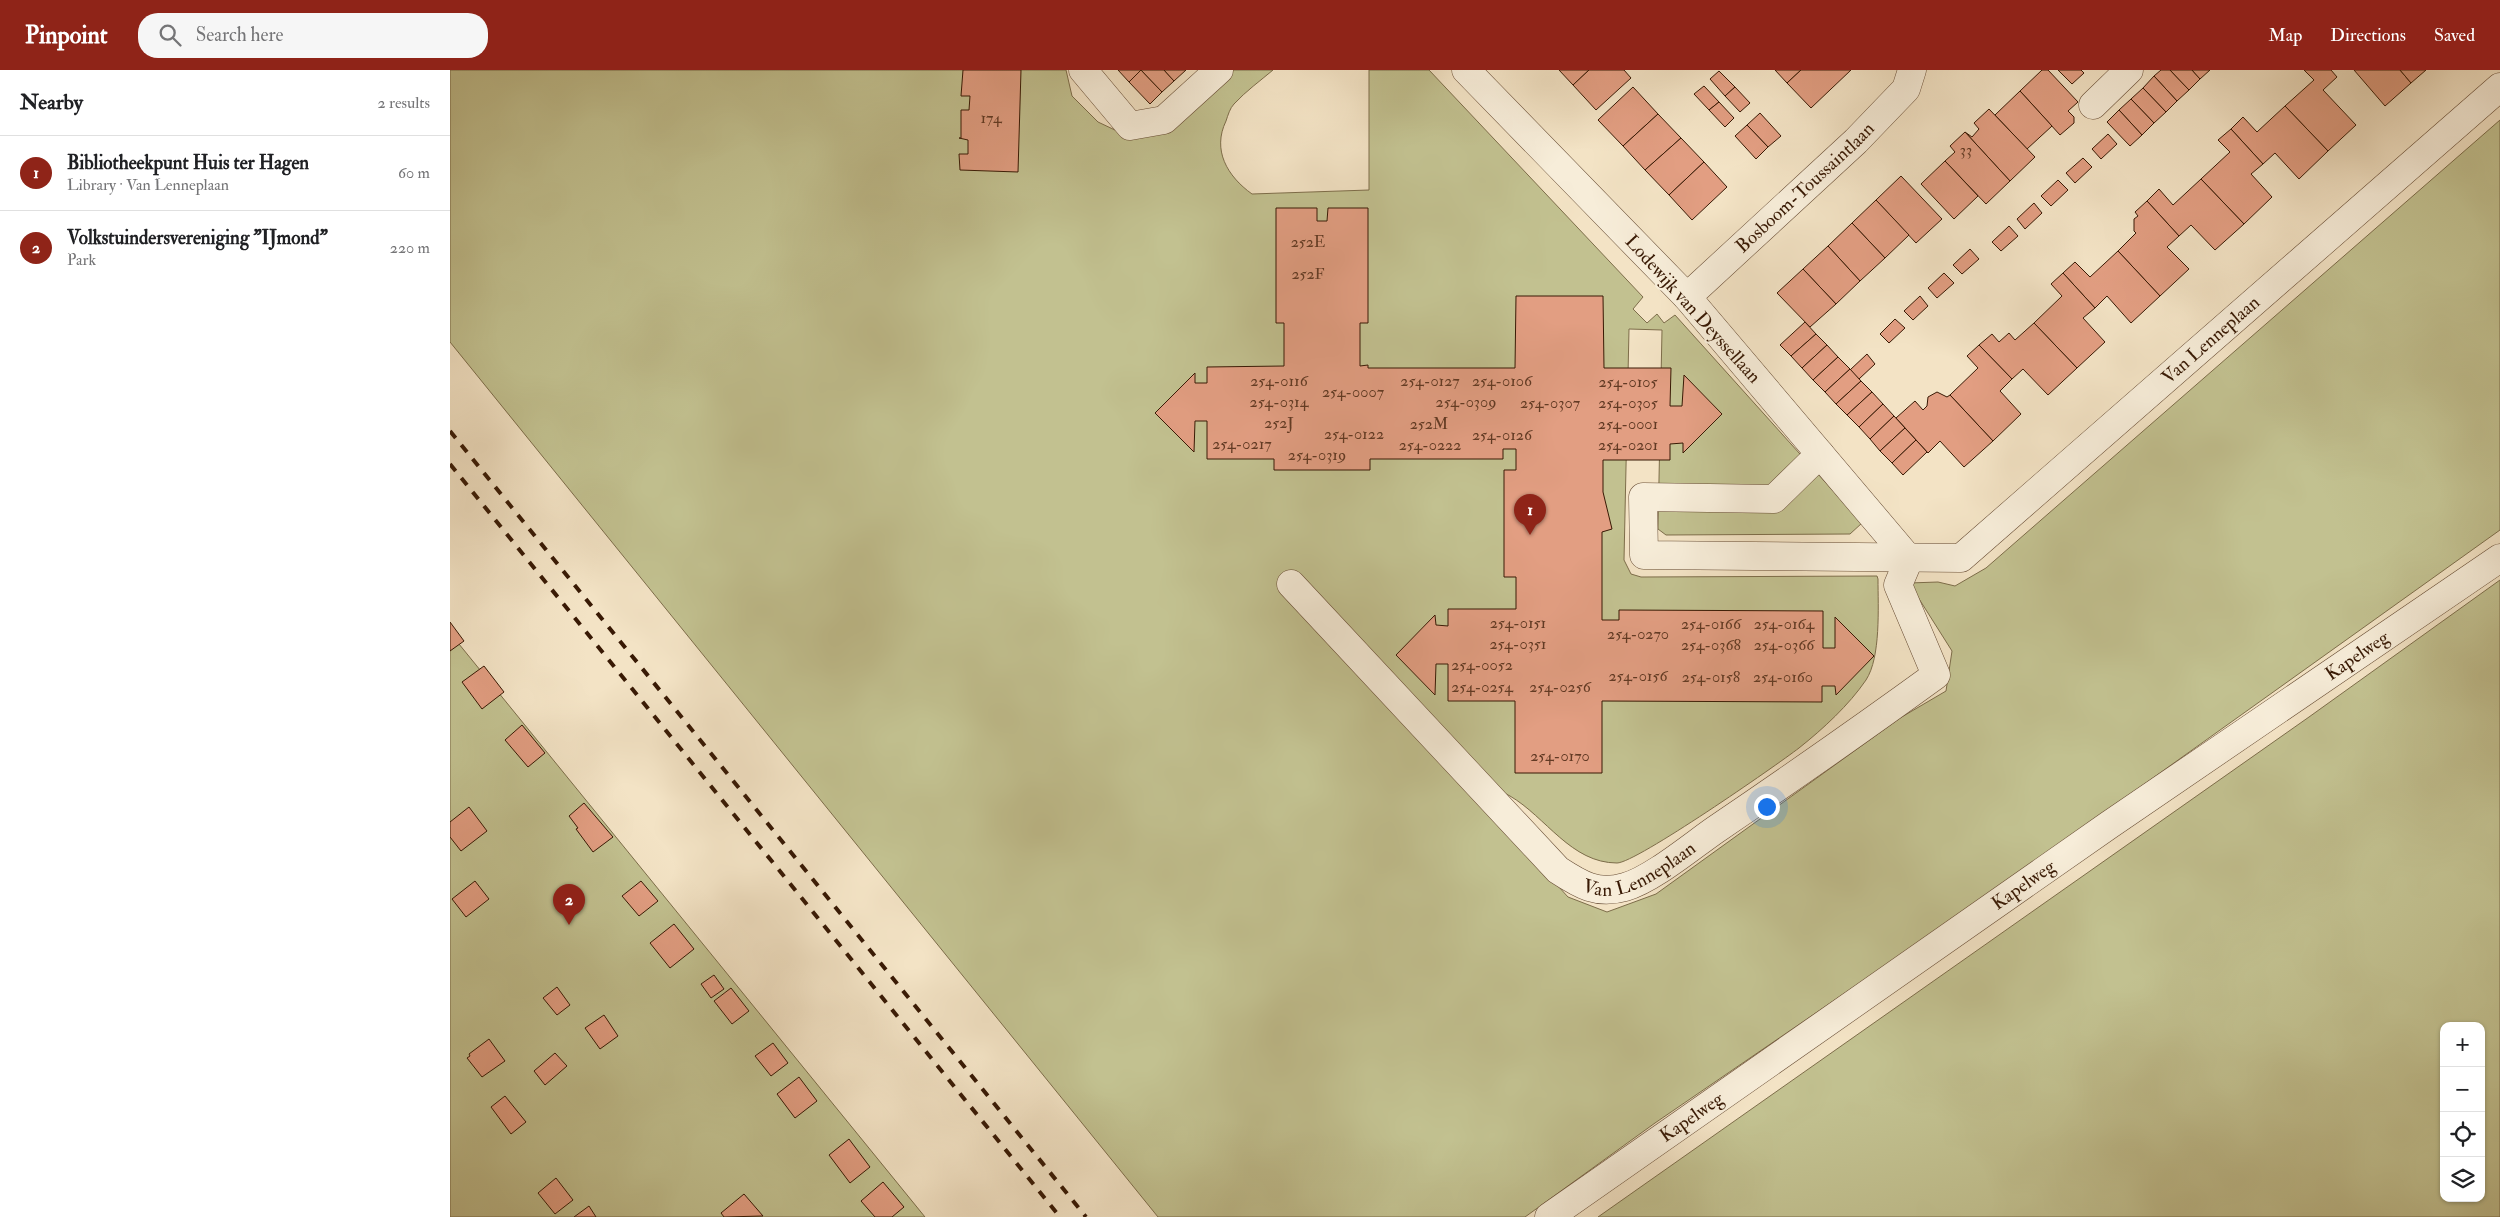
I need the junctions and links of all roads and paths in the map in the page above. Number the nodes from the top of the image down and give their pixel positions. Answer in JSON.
{"nodes":[{"id":1,"x":1083,"y":70,"type":"edge"},
{"id":2,"x":1219,"y":70,"type":"edge"},
{"id":3,"x":1466,"y":70,"type":"edge"},
{"id":4,"x":1912,"y":70,"type":"edge"},
{"id":5,"x":2129,"y":70,"type":"edge"},
{"id":6,"x":2500,"y":87,"type":"edge"},
{"id":7,"x":2092,"y":105,"type":"dead end"},
{"id":8,"x":1687,"y":296,"type":"junction"},
{"id":9,"x":1820,"y":454,"type":"junction"},
{"id":10,"x":2500,"y":558,"type":"edge"},
{"id":11,"x":1909,"y":559,"type":"junction"},
{"id":12,"x":1291,"y":584,"type":"dead end"},
{"id":13,"x":1549,"y":1217,"type":"edge"}],
"edges":[{"from":1,"to":2,"type":"street"},
{"from":3,"to":8,"type":"street","name":"Lodewijk van Deyssellaan"},
{"from":4,"to":8,"type":"street","name":"Bosboom-Toussaintlaan"},
{"from":5,"to":7,"type":"street"},
{"from":6,"to":11,"type":"street","name":"Van Lenneplaan"},
{"from":8,"to":9,"type":"street","name":"Lodewijk van Deyssellaan"},
{"from":9,"to":11,"type":"street","name":"Lodewijk van Deyssellaan"},
{"from":9,"to":11,"type":"street","name":"Van Lenneplaan"},
{"from":10,"to":13,"type":"street","name":"Kapelweg"},
{"from":11,"to":12,"type":"street","name":"Van Lenneplaan"}]}
